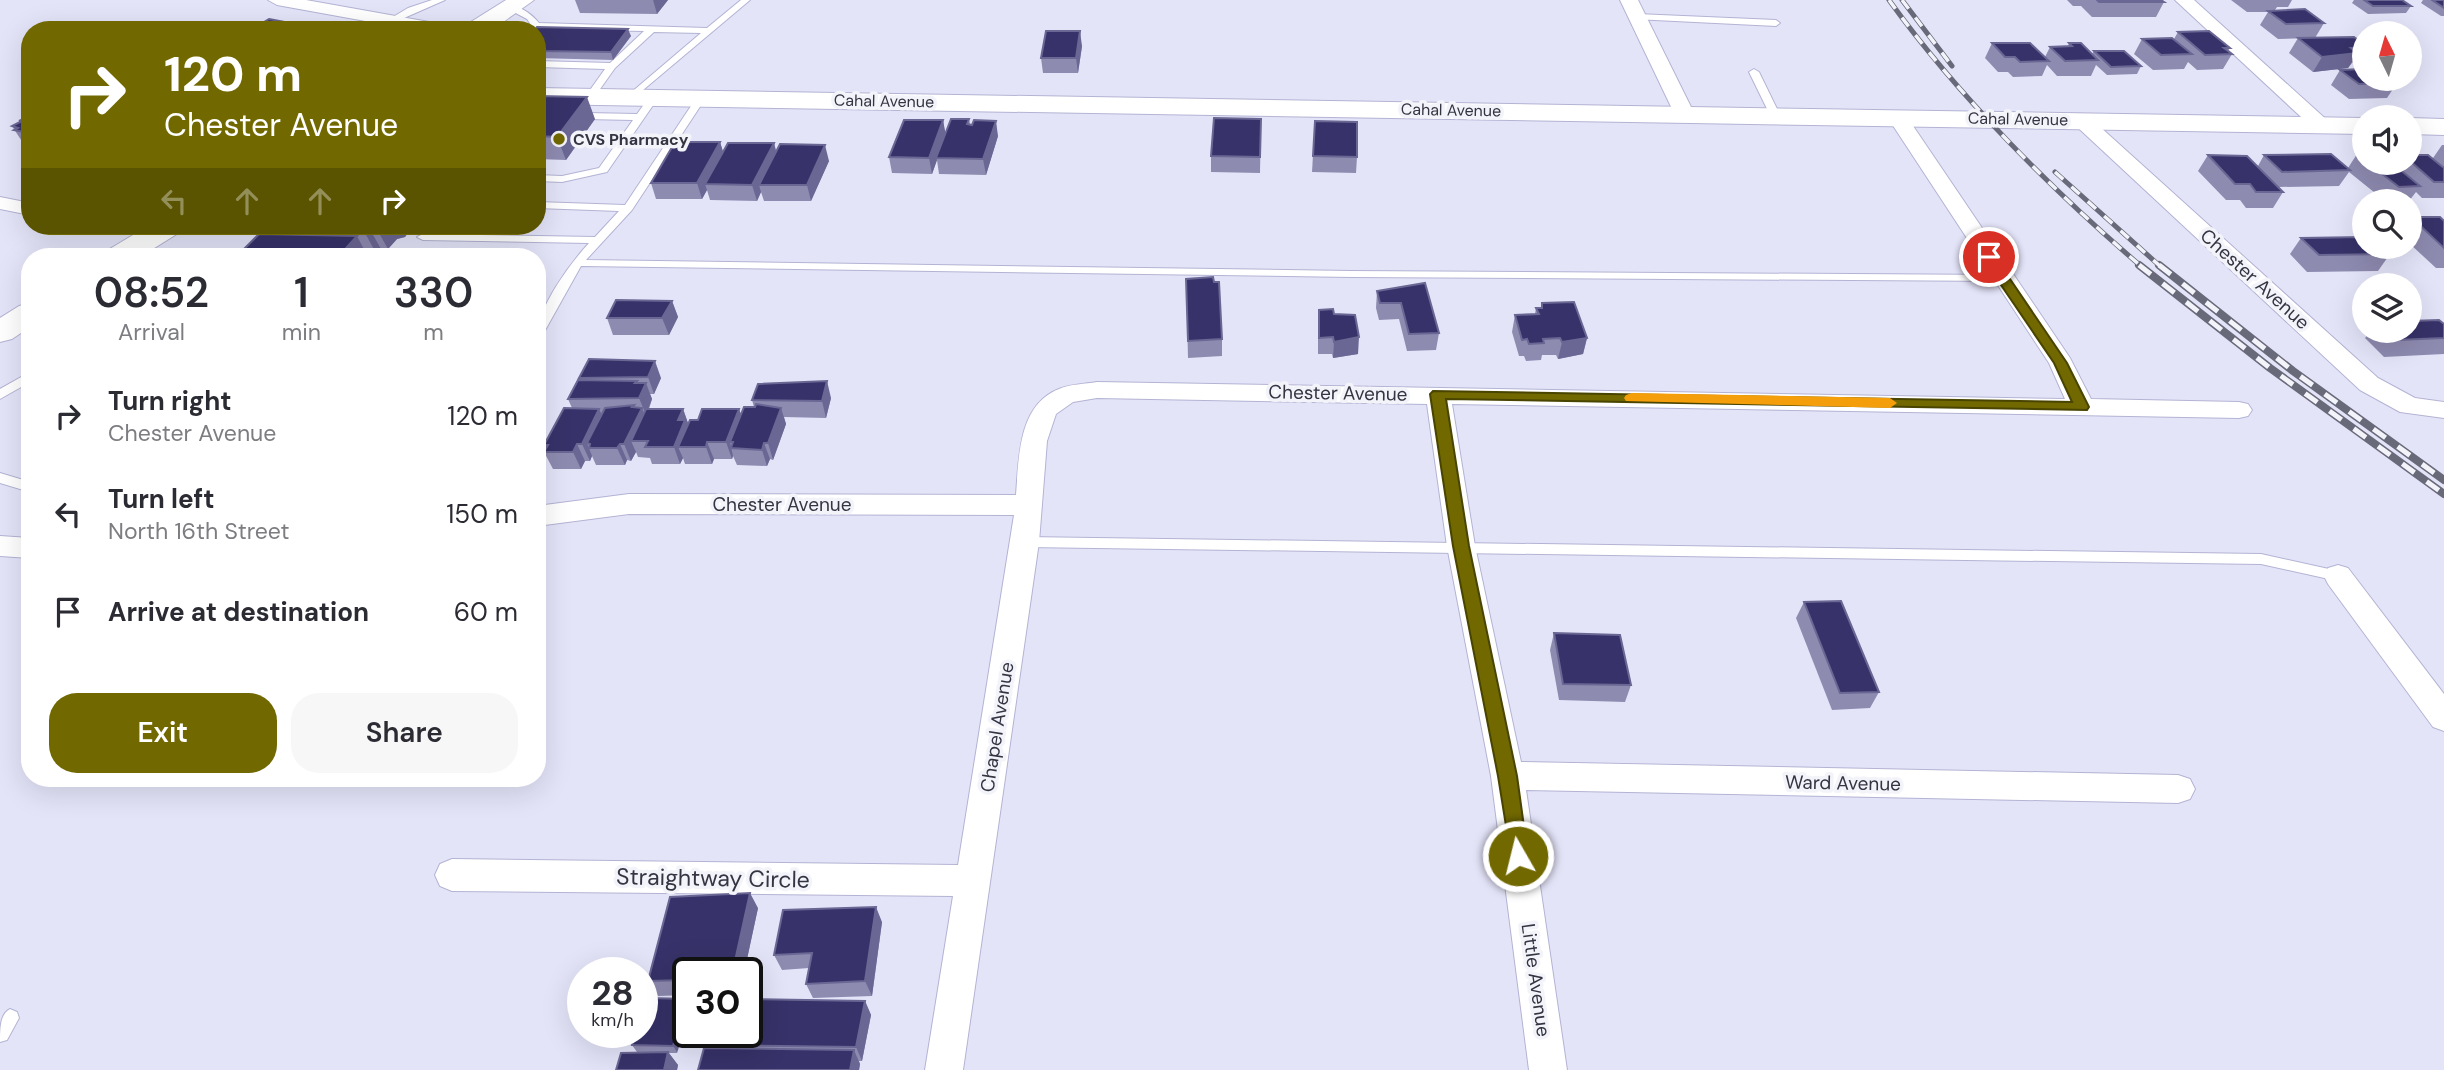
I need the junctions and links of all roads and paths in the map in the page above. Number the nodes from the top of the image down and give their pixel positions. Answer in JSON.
{"nodes":[{"id":1,"x":277,"y":0,"type":"edge"},
{"id":2,"x":441,"y":0,"type":"edge"},
{"id":3,"x":746,"y":0,"type":"edge"},
{"id":4,"x":2184,"y":0,"type":"edge"},
{"id":5,"x":516,"y":4,"type":"edge"},
{"id":6,"x":1633,"y":8,"type":"edge"},
{"id":7,"x":392,"y":20,"type":"junction"},
{"id":8,"x":397,"y":21,"type":"edge"},
{"id":9,"x":489,"y":21,"type":"edge"},
{"id":10,"x":532,"y":21,"type":"edge"},
{"id":11,"x":1776,"y":23,"type":"dead end"},
{"id":12,"x":546,"y":29,"type":"edge"},
{"id":13,"x":652,"y":29,"type":"junction"},
{"id":14,"x":709,"y":31,"type":"junction"},
{"id":15,"x":546,"y":62,"type":"edge"},
{"id":16,"x":612,"y":66,"type":"junction"},
{"id":17,"x":1754,"y":72,"type":"dead end"},
{"id":18,"x":546,"y":96,"type":"edge"},
{"id":19,"x":590,"y":97,"type":"junction"},
{"id":20,"x":700,"y":99,"type":"junction"},
{"id":21,"x":641,"y":104,"type":"junction"},
{"id":22,"x":546,"y":113,"type":"edge"},
{"id":23,"x":1684,"y":113,"type":"junction"},
{"id":24,"x":1775,"y":115,"type":"junction"},
{"id":25,"x":1898,"y":118,"type":"junction"},
{"id":26,"x":2081,"y":120,"type":"junction"},
{"id":27,"x":2321,"y":125,"type":"junction"},
{"id":28,"x":2352,"y":125,"type":"edge"},
{"id":29,"x":2422,"y":126,"type":"edge"},
{"id":30,"x":2444,"y":127,"type":"edge"},
{"id":31,"x":546,"y":178,"type":"edge"},
{"id":32,"x":0,"y":203,"type":"edge"},
{"id":33,"x":546,"y":205,"type":"edge"},
{"id":34,"x":21,"y":207,"type":"edge"},
{"id":35,"x":628,"y":208,"type":"junction"},
{"id":36,"x":154,"y":235,"type":"edge"},
{"id":37,"x":424,"y":235,"type":"edge"},
{"id":38,"x":600,"y":240,"type":"junction"},
{"id":39,"x":133,"y":248,"type":"edge"},
{"id":40,"x":577,"y":263,"type":"junction"},
{"id":41,"x":2002,"y":278,"type":"junction"},
{"id":42,"x":21,"y":318,"type":"edge"},
{"id":43,"x":546,"y":318,"type":"edge"},
{"id":44,"x":0,"y":331,"type":"edge"},
{"id":45,"x":21,"y":382,"type":"edge"},
{"id":46,"x":1066,"y":394,"type":"joint"},
{"id":47,"x":1438,"y":394,"type":"junction"},
{"id":48,"x":0,"y":396,"type":"edge"},
{"id":49,"x":2082,"y":407,"type":"junction"},
{"id":50,"x":2239,"y":410,"type":"dead end"},
{"id":51,"x":2444,"y":410,"type":"edge"},
{"id":52,"x":0,"y":478,"type":"edge"},
{"id":53,"x":21,"y":484,"type":"edge"},
{"id":54,"x":1027,"y":505,"type":"junction"},
{"id":55,"x":546,"y":515,"type":"edge"},
{"id":56,"x":1025,"y":542,"type":"junction"},
{"id":57,"x":0,"y":546,"type":"edge"},
{"id":58,"x":1461,"y":546,"type":"junction"},
{"id":59,"x":21,"y":547,"type":"edge"},
{"id":60,"x":2338,"y":576,"type":"joint"},
{"id":61,"x":2444,"y":718,"type":"edge"},
{"id":62,"x":1507,"y":776,"type":"junction"},
{"id":63,"x":2178,"y":789,"type":"dead end"},
{"id":64,"x":452,"y":876,"type":"dead end"},
{"id":65,"x":973,"y":881,"type":"junction"},
{"id":66,"x":944,"y":1070,"type":"edge"},
{"id":67,"x":1548,"y":1070,"type":"edge"}],
"edges":[{"from":1,"to":7,"type":"street"},
{"from":2,"to":7,"type":"lane"},
{"from":3,"to":14,"type":"lane"},
{"from":4,"to":27,"type":"street"},
{"from":5,"to":9,"type":"street"},
{"from":5,"to":10,"type":"lane"},
{"from":6,"to":11,"type":"lane"},
{"from":6,"to":23,"type":"street"},
{"from":7,"to":8,"type":"street"},
{"from":12,"to":13,"type":"lane"},
{"from":13,"to":14,"type":"lane"},
{"from":13,"to":16,"type":"lane"},
{"from":14,"to":21,"type":"lane"},
{"from":15,"to":16,"type":"lane"},
{"from":16,"to":19,"type":"lane"},
{"from":17,"to":24,"type":"lane"},
{"from":18,"to":19,"type":"street","name":"Cahal Avenue"},
{"from":19,"to":21,"type":"street","name":"Cahal Avenue"},
{"from":20,"to":21,"type":"street","name":"Cahal Avenue"},
{"from":20,"to":23,"type":"street","name":"Cahal Avenue"},
{"from":20,"to":35,"type":"lane"},
{"from":21,"to":22,"type":"lane"},
{"from":21,"to":31,"type":"lane"},
{"from":23,"to":24,"type":"street","name":"Cahal Avenue"},
{"from":24,"to":25,"type":"street","name":"Cahal Avenue"},
{"from":25,"to":26,"type":"street","name":"Cahal Avenue"},
{"from":25,"to":41,"type":"street"},
{"from":26,"to":27,"type":"street","name":"Cahal Avenue"},
{"from":26,"to":51,"type":"street","name":"Chester Avenue"},
{"from":27,"to":28,"type":"street","name":"Cahal Avenue"},
{"from":29,"to":30,"type":"street"},
{"from":32,"to":34,"type":"street"},
{"from":33,"to":35,"type":"lane"},
{"from":35,"to":38,"type":"lane"},
{"from":36,"to":39,"type":"street"},
{"from":37,"to":38,"type":"lane"},
{"from":38,"to":40,"type":"lane"},
{"from":40,"to":41,"type":"lane"},
{"from":40,"to":43,"type":"lane"},
{"from":41,"to":49,"type":"street"},
{"from":42,"to":44,"type":"street"},
{"from":45,"to":48,"type":"lane"},
{"from":46,"to":47,"type":"street","name":"Chester Avenue"},
{"from":46,"to":54,"type":"street","name":"Chapel Avenue"},
{"from":47,"to":49,"type":"street","name":"Chester Avenue"},
{"from":47,"to":58,"type":"street","name":"Little Avenue"},
{"from":49,"to":50,"type":"street","name":"Chester Avenue"},
{"from":52,"to":53,"type":"lane"},
{"from":54,"to":55,"type":"street","name":"Chester Avenue"},
{"from":54,"to":56,"type":"street","name":"Chapel Avenue"},
{"from":56,"to":58,"type":"lane"},
{"from":56,"to":65,"type":"street","name":"Chapel Avenue"},
{"from":57,"to":59,"type":"street"},
{"from":58,"to":60,"type":"lane"},
{"from":58,"to":62,"type":"street","name":"Little Avenue"},
{"from":60,"to":61,"type":"street"},
{"from":62,"to":63,"type":"street","name":"Ward Avenue"},
{"from":62,"to":67,"type":"street","name":"Little Avenue"},
{"from":64,"to":65,"type":"street","name":"Straightway Circle"},
{"from":65,"to":66,"type":"street","name":"Chapel Avenue"}]}
